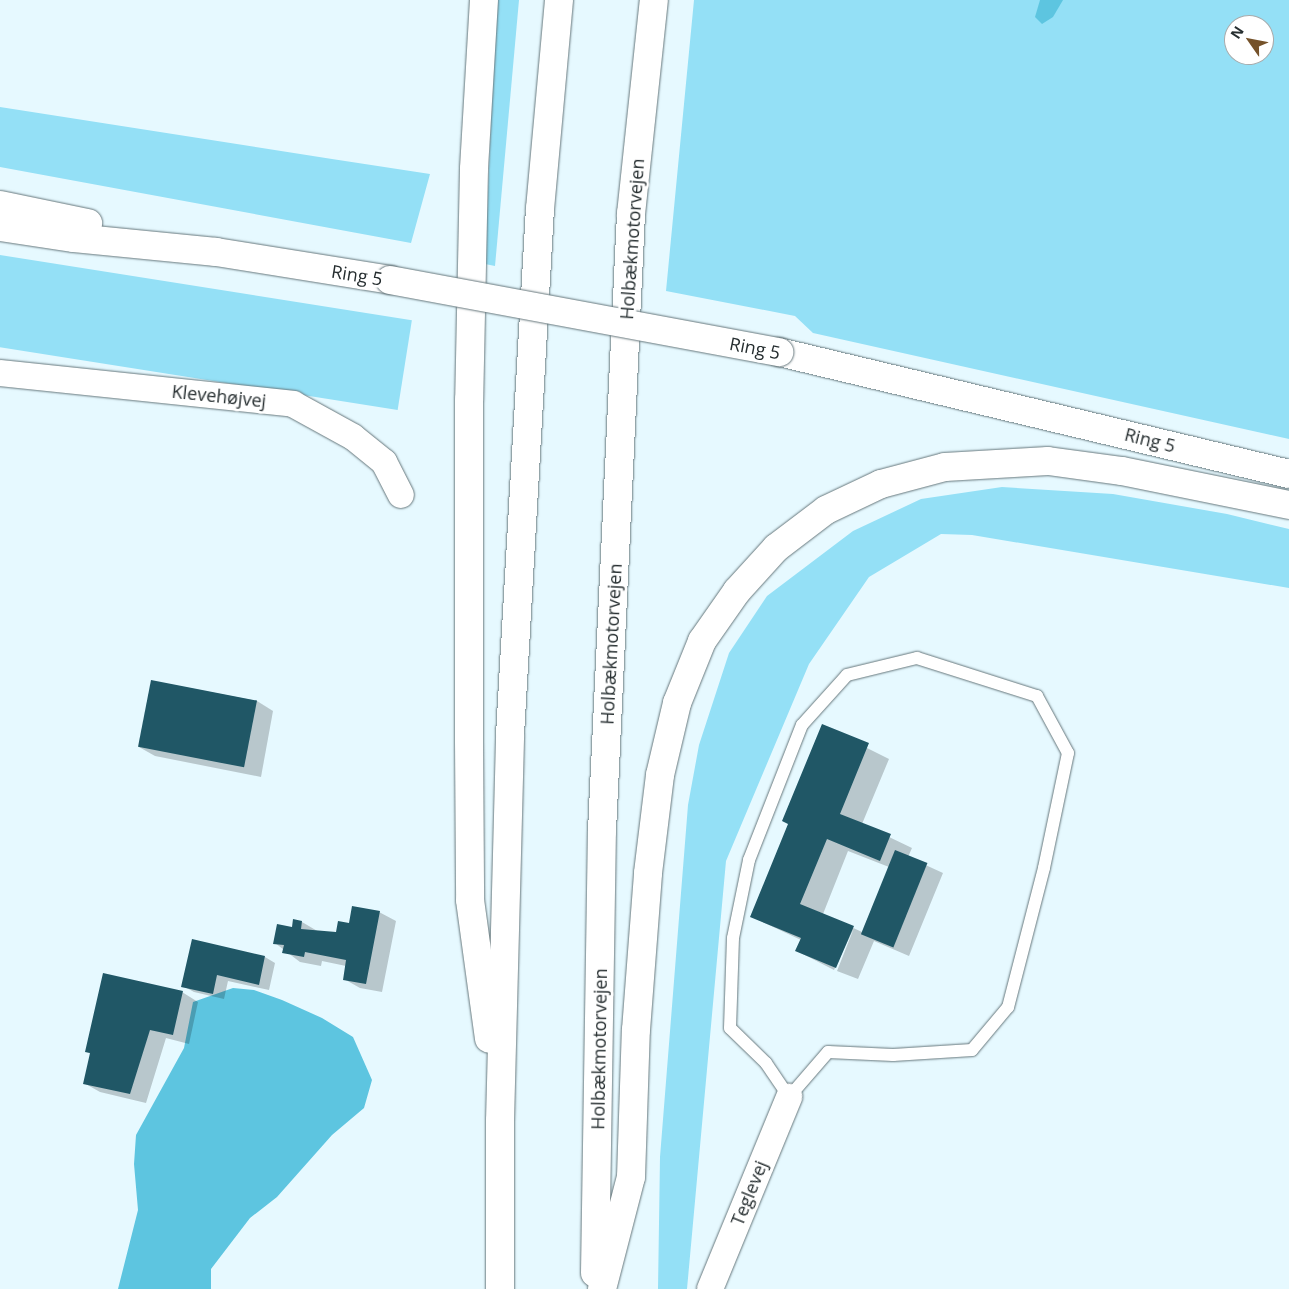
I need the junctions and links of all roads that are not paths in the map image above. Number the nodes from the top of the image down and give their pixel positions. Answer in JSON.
{"nodes":[{"id":1,"x":484,"y":0,"type":"edge"},
{"id":2,"x":560,"y":0,"type":"edge"},
{"id":3,"x":654,"y":0,"type":"edge"},
{"id":4,"x":0,"y":205,"type":"edge"},
{"id":5,"x":0,"y":227,"type":"edge"},
{"id":6,"x":216,"y":252,"type":"junction"},
{"id":7,"x":0,"y":373,"type":"edge"},
{"id":8,"x":1289,"y":474,"type":"edge"},
{"id":9,"x":401,"y":495,"type":"dead end"},
{"id":10,"x":1289,"y":504,"type":"edge"},
{"id":11,"x":788,"y":1097,"type":"junction"},
{"id":12,"x":500,"y":1121,"type":"junction"},
{"id":13,"x":500,"y":1289,"type":"edge"},
{"id":14,"x":595,"y":1289,"type":"edge"},
{"id":15,"x":602,"y":1289,"type":"edge"},
{"id":16,"x":710,"y":1289,"type":"edge"}],
"edges":[{"from":1,"to":12,"type":"highway"},
{"from":2,"to":12,"type":"highway"},
{"from":3,"to":14,"type":"highway","name":"Holbækmotorvejen"},
{"from":4,"to":6,"type":"highway"},
{"from":5,"to":6,"type":"highway"},
{"from":6,"to":8,"type":"highway","name":"Ring 5","bridge":true},
{"from":7,"to":9,"type":"street","name":"Klevehøjvej"},
{"from":10,"to":15,"type":"highway"},
{"from":11,"to":11,"type":"lane"},
{"from":11,"to":16,"type":"street","name":"Teglevej"},
{"from":12,"to":13,"type":"highway"}]}
